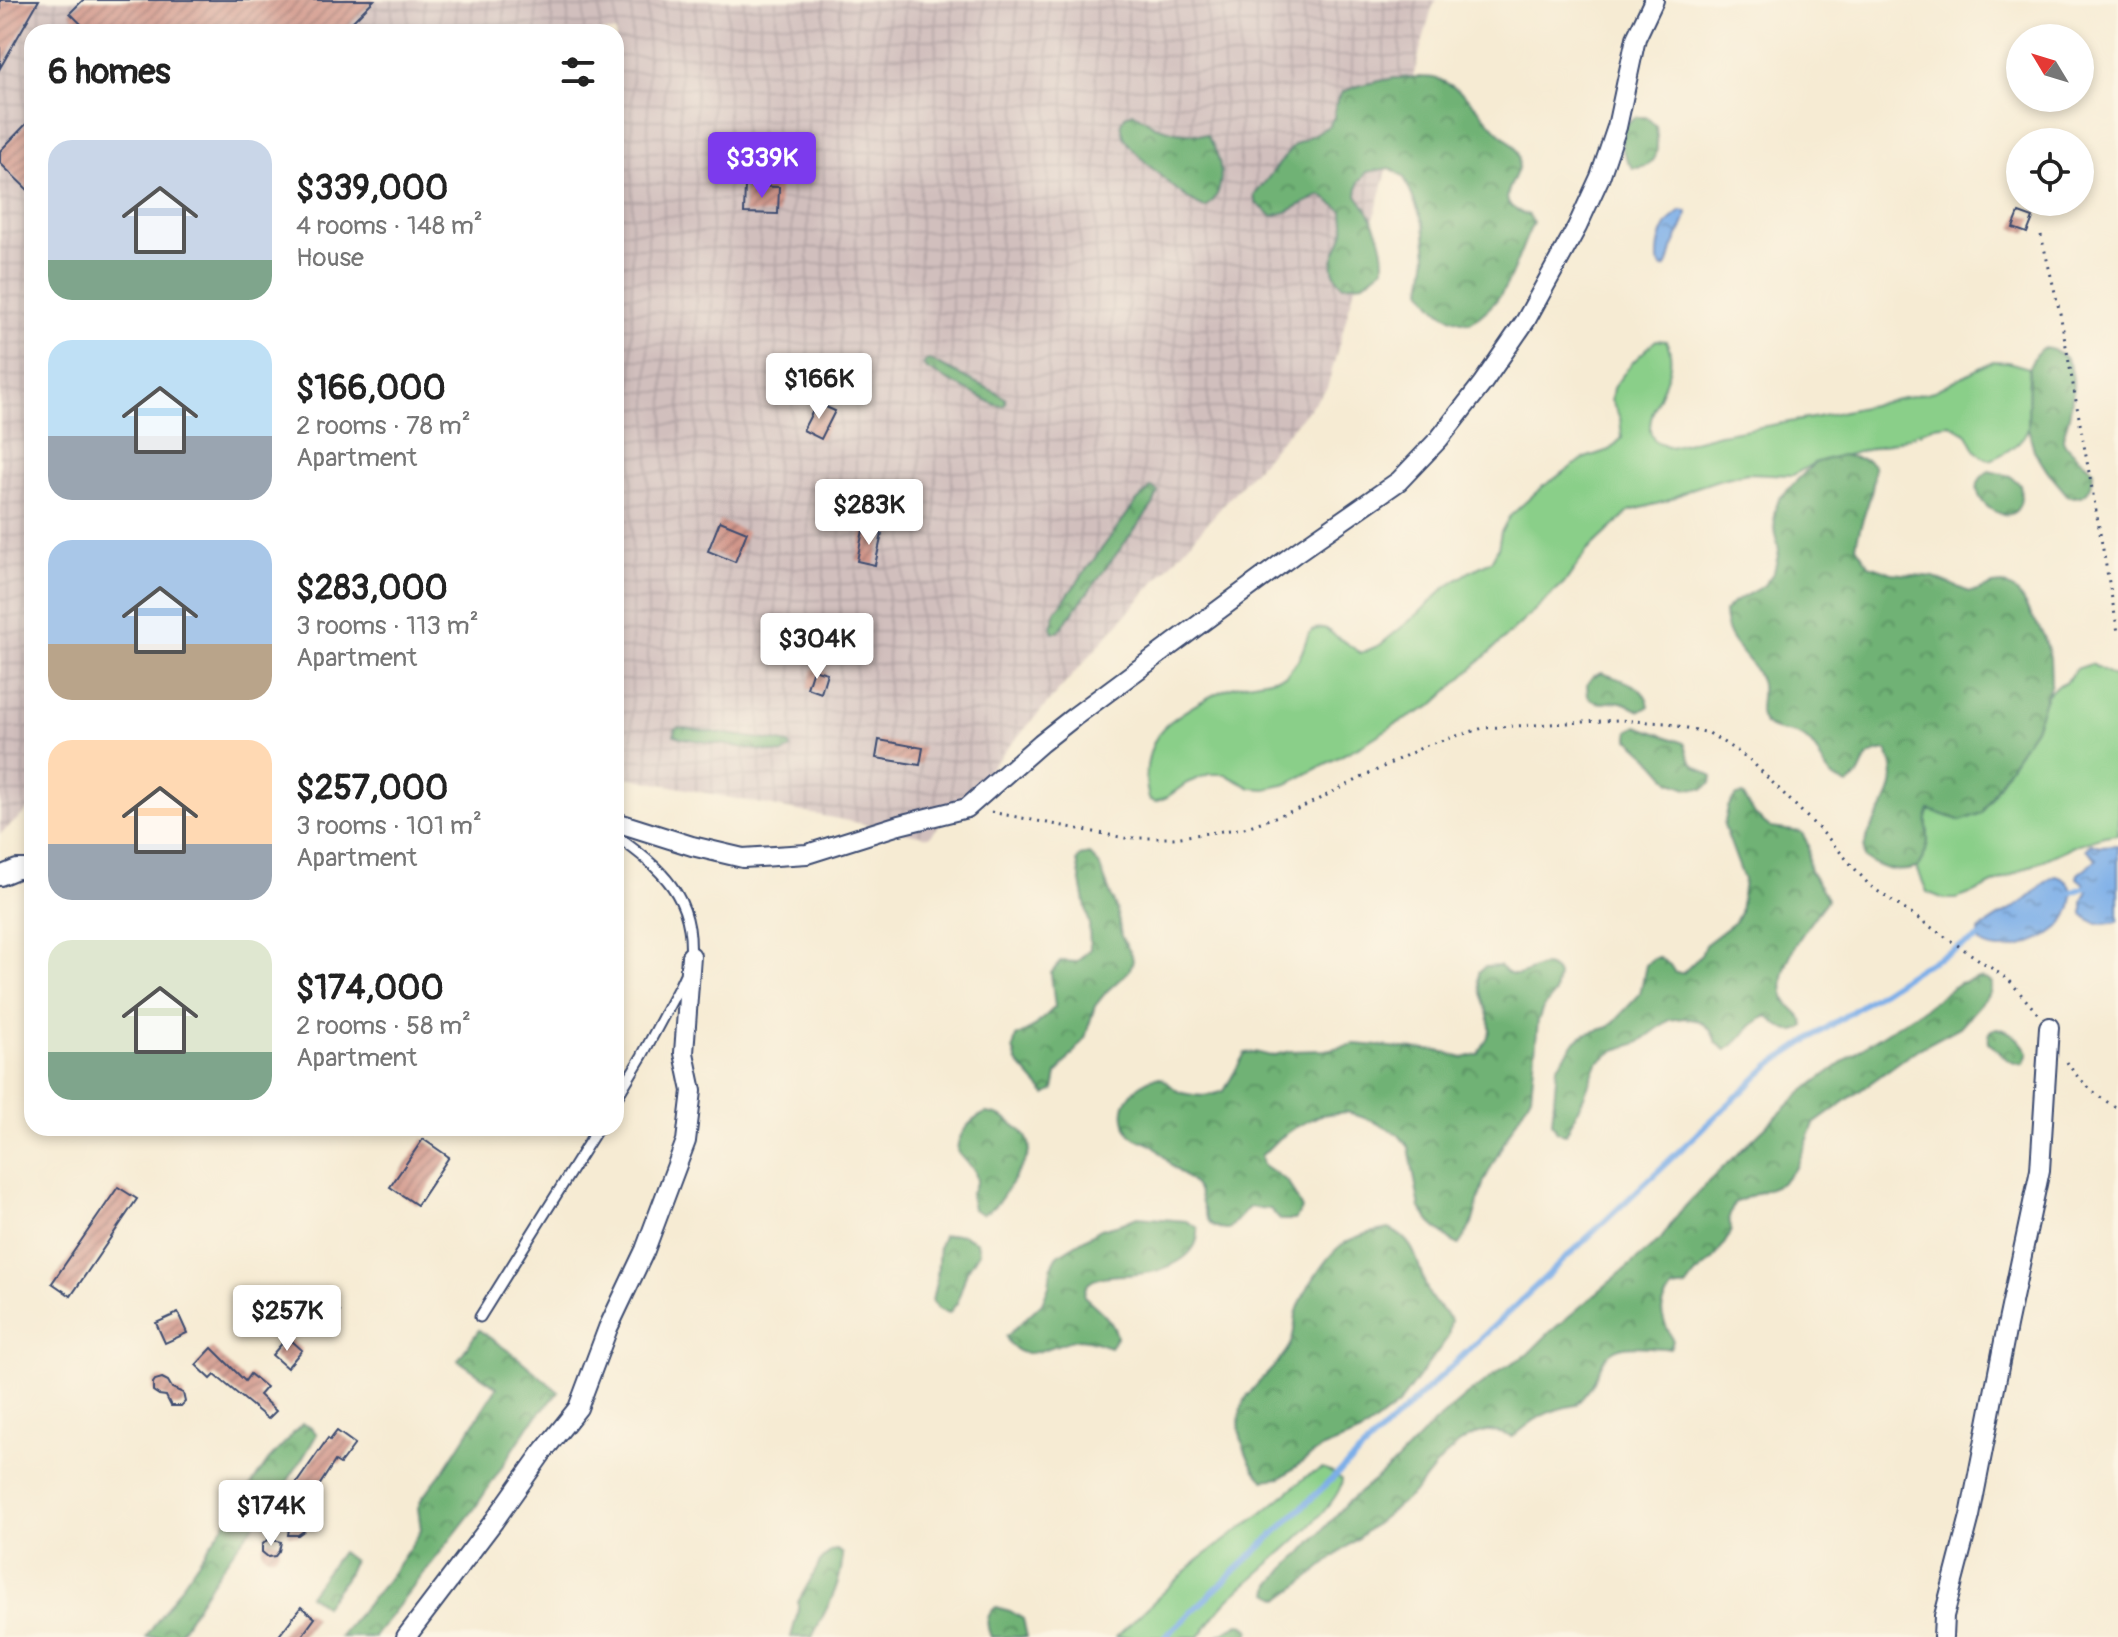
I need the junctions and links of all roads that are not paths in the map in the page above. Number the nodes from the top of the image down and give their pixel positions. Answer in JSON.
{"nodes":[{"id":1,"x":1654,"y":0,"type":"edge"},
{"id":2,"x":624,"y":825,"type":"edge"},
{"id":3,"x":624,"y":842,"type":"edge"},
{"id":4,"x":691,"y":956,"type":"junction"},
{"id":5,"x":2049,"y":1027,"type":"road end"},
{"id":6,"x":624,"y":1086,"type":"edge"},
{"id":7,"x":593,"y":1136,"type":"edge"},
{"id":8,"x":480,"y":1317,"type":"dead end"},
{"id":9,"x":406,"y":1637,"type":"edge"},
{"id":10,"x":1943,"y":1637,"type":"edge"}],
"edges":[{"from":1,"to":2,"type":"street"},
{"from":3,"to":4,"type":"lane"},
{"from":4,"to":6,"type":"lane"},
{"from":4,"to":9,"type":"street"},
{"from":5,"to":10,"type":"street"},
{"from":7,"to":8,"type":"lane"}]}
